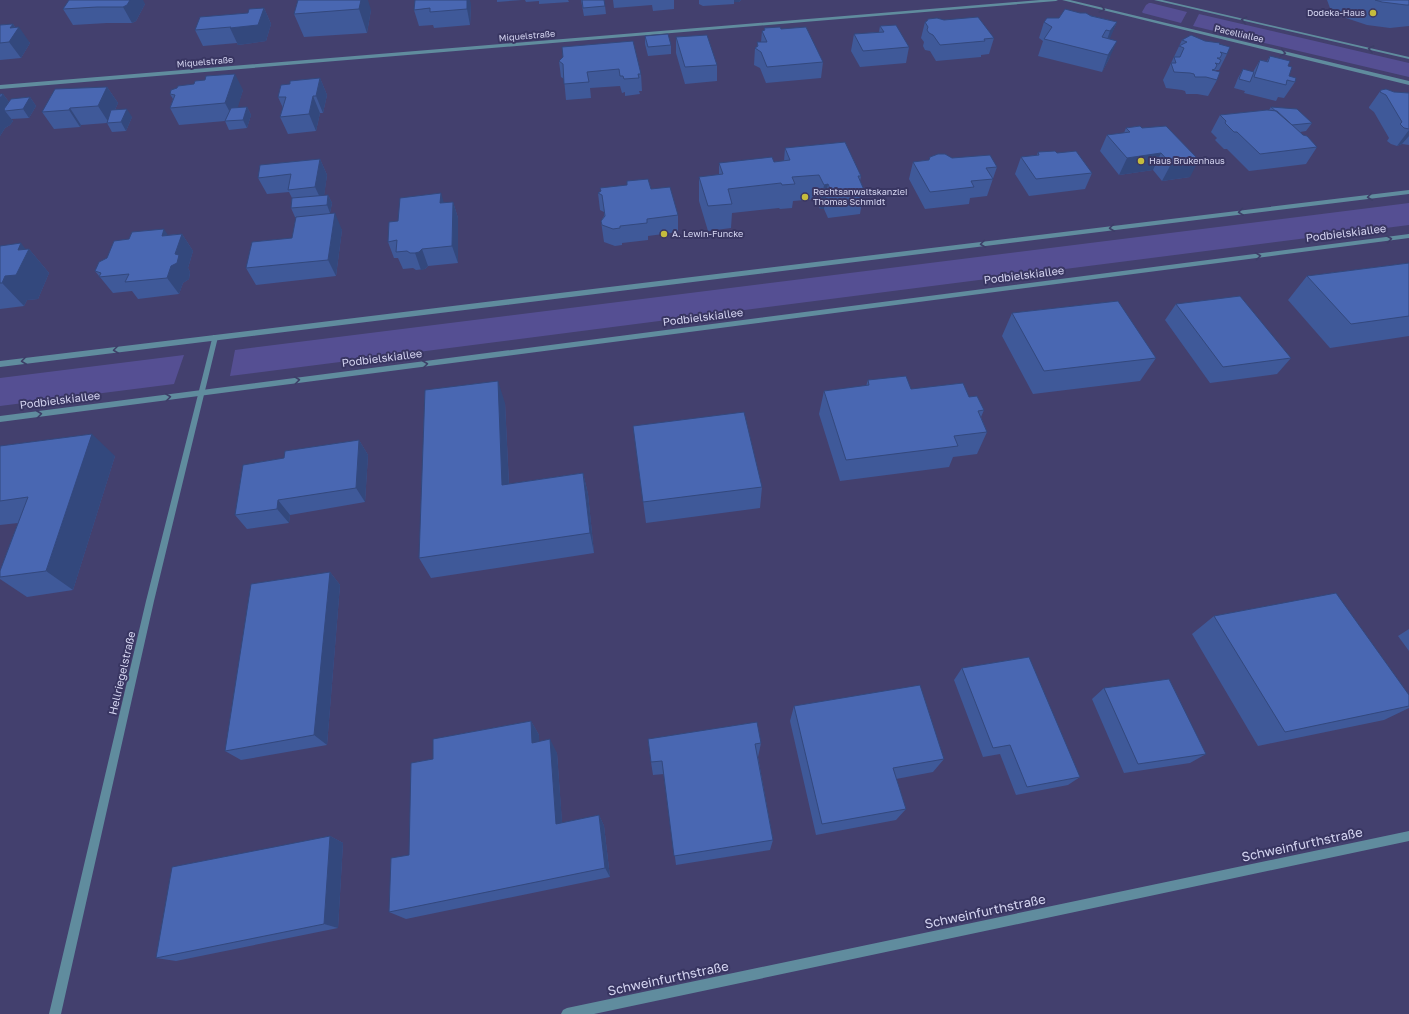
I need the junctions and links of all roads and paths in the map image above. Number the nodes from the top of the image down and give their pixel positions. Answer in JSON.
{"nodes":[{"id":1,"x":1056,"y":0,"type":"edge"},
{"id":2,"x":1064,"y":0,"type":"edge"},
{"id":3,"x":1156,"y":0,"type":"edge"},
{"id":4,"x":1409,"y":58,"type":"edge"},
{"id":5,"x":1409,"y":83,"type":"edge"},
{"id":6,"x":0,"y":87,"type":"edge"},
{"id":7,"x":1409,"y":192,"type":"edge"},
{"id":8,"x":1409,"y":236,"type":"edge"},
{"id":9,"x":216,"y":337,"type":"junction"},
{"id":10,"x":0,"y":364,"type":"edge"},
{"id":11,"x":202,"y":392,"type":"junction"},
{"id":12,"x":0,"y":419,"type":"edge"},
{"id":13,"x":1409,"y":836,"type":"edge"},
{"id":14,"x":55,"y":1014,"type":"edge"},
{"id":15,"x":567,"y":1014,"type":"edge"}],
"edges":[{"from":1,"to":6,"type":"street","name":"Miquelstraße"},
{"from":2,"to":5,"type":"street","name":"Pacelliallee","one_way":true},
{"from":4,"to":3,"type":"street","name":"Pacelliallee","one_way":true},
{"from":7,"to":9,"type":"street","one_way":true},
{"from":11,"to":8,"type":"street","name":"Podbielskiallee","one_way":true},
{"from":9,"to":10,"type":"street","one_way":true},
{"from":9,"to":11,"type":"street","name":"Hellriegelstraße"},
{"from":12,"to":11,"type":"street","name":"Podbielskiallee","one_way":true},
{"from":11,"to":14,"type":"street","name":"Hellriegelstraße"},
{"from":13,"to":15,"type":"street","name":"Schweinfurthstraße"}]}
